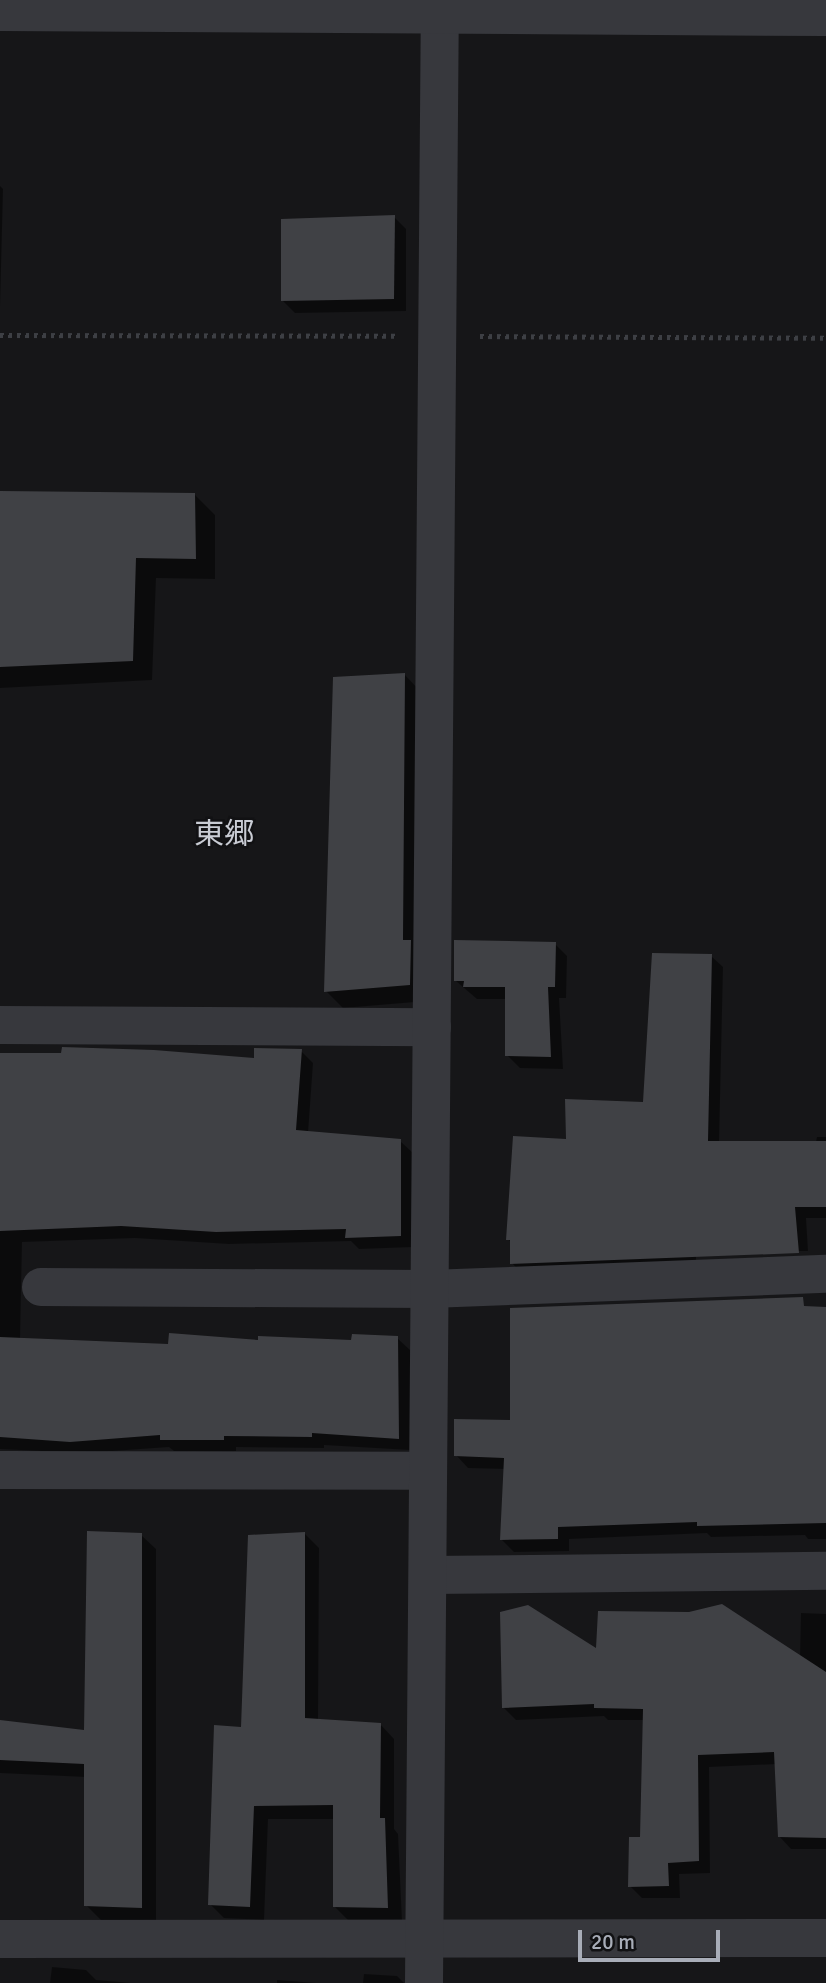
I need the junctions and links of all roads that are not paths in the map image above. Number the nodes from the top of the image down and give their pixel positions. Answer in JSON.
{"nodes":[{"id":1,"x":440,"y":6,"type":"edge"},
{"id":2,"x":0,"y":12,"type":"edge"},
{"id":3,"x":826,"y":17,"type":"edge"},
{"id":4,"x":0,"y":1025,"type":"edge"},
{"id":5,"x":432,"y":1027,"type":"junction"},
{"id":6,"x":826,"y":1274,"type":"edge"},
{"id":7,"x":41,"y":1287,"type":"dead end"},
{"id":8,"x":430,"y":1289,"type":"junction"},
{"id":9,"x":0,"y":1470,"type":"edge"},
{"id":10,"x":428,"y":1471,"type":"junction"},
{"id":11,"x":826,"y":1571,"type":"edge"},
{"id":12,"x":428,"y":1575,"type":"junction"},
{"id":13,"x":424,"y":1938,"type":"junction"},
{"id":14,"x":826,"y":1938,"type":"edge"},
{"id":15,"x":0,"y":1939,"type":"edge"},
{"id":16,"x":424,"y":1983,"type":"edge"}],
"edges":[{"from":1,"to":2,"type":"street"},
{"from":1,"to":3,"type":"street"},
{"from":1,"to":5,"type":"street"},
{"from":4,"to":5,"type":"street"},
{"from":5,"to":8,"type":"street"},
{"from":6,"to":8,"type":"street"},
{"from":7,"to":8,"type":"street"},
{"from":8,"to":10,"type":"street"},
{"from":9,"to":10,"type":"street"},
{"from":10,"to":12,"type":"street"},
{"from":11,"to":12,"type":"street"},
{"from":12,"to":13,"type":"street"},
{"from":13,"to":14,"type":"street"},
{"from":13,"to":15,"type":"street"},
{"from":13,"to":16,"type":"street"}]}
